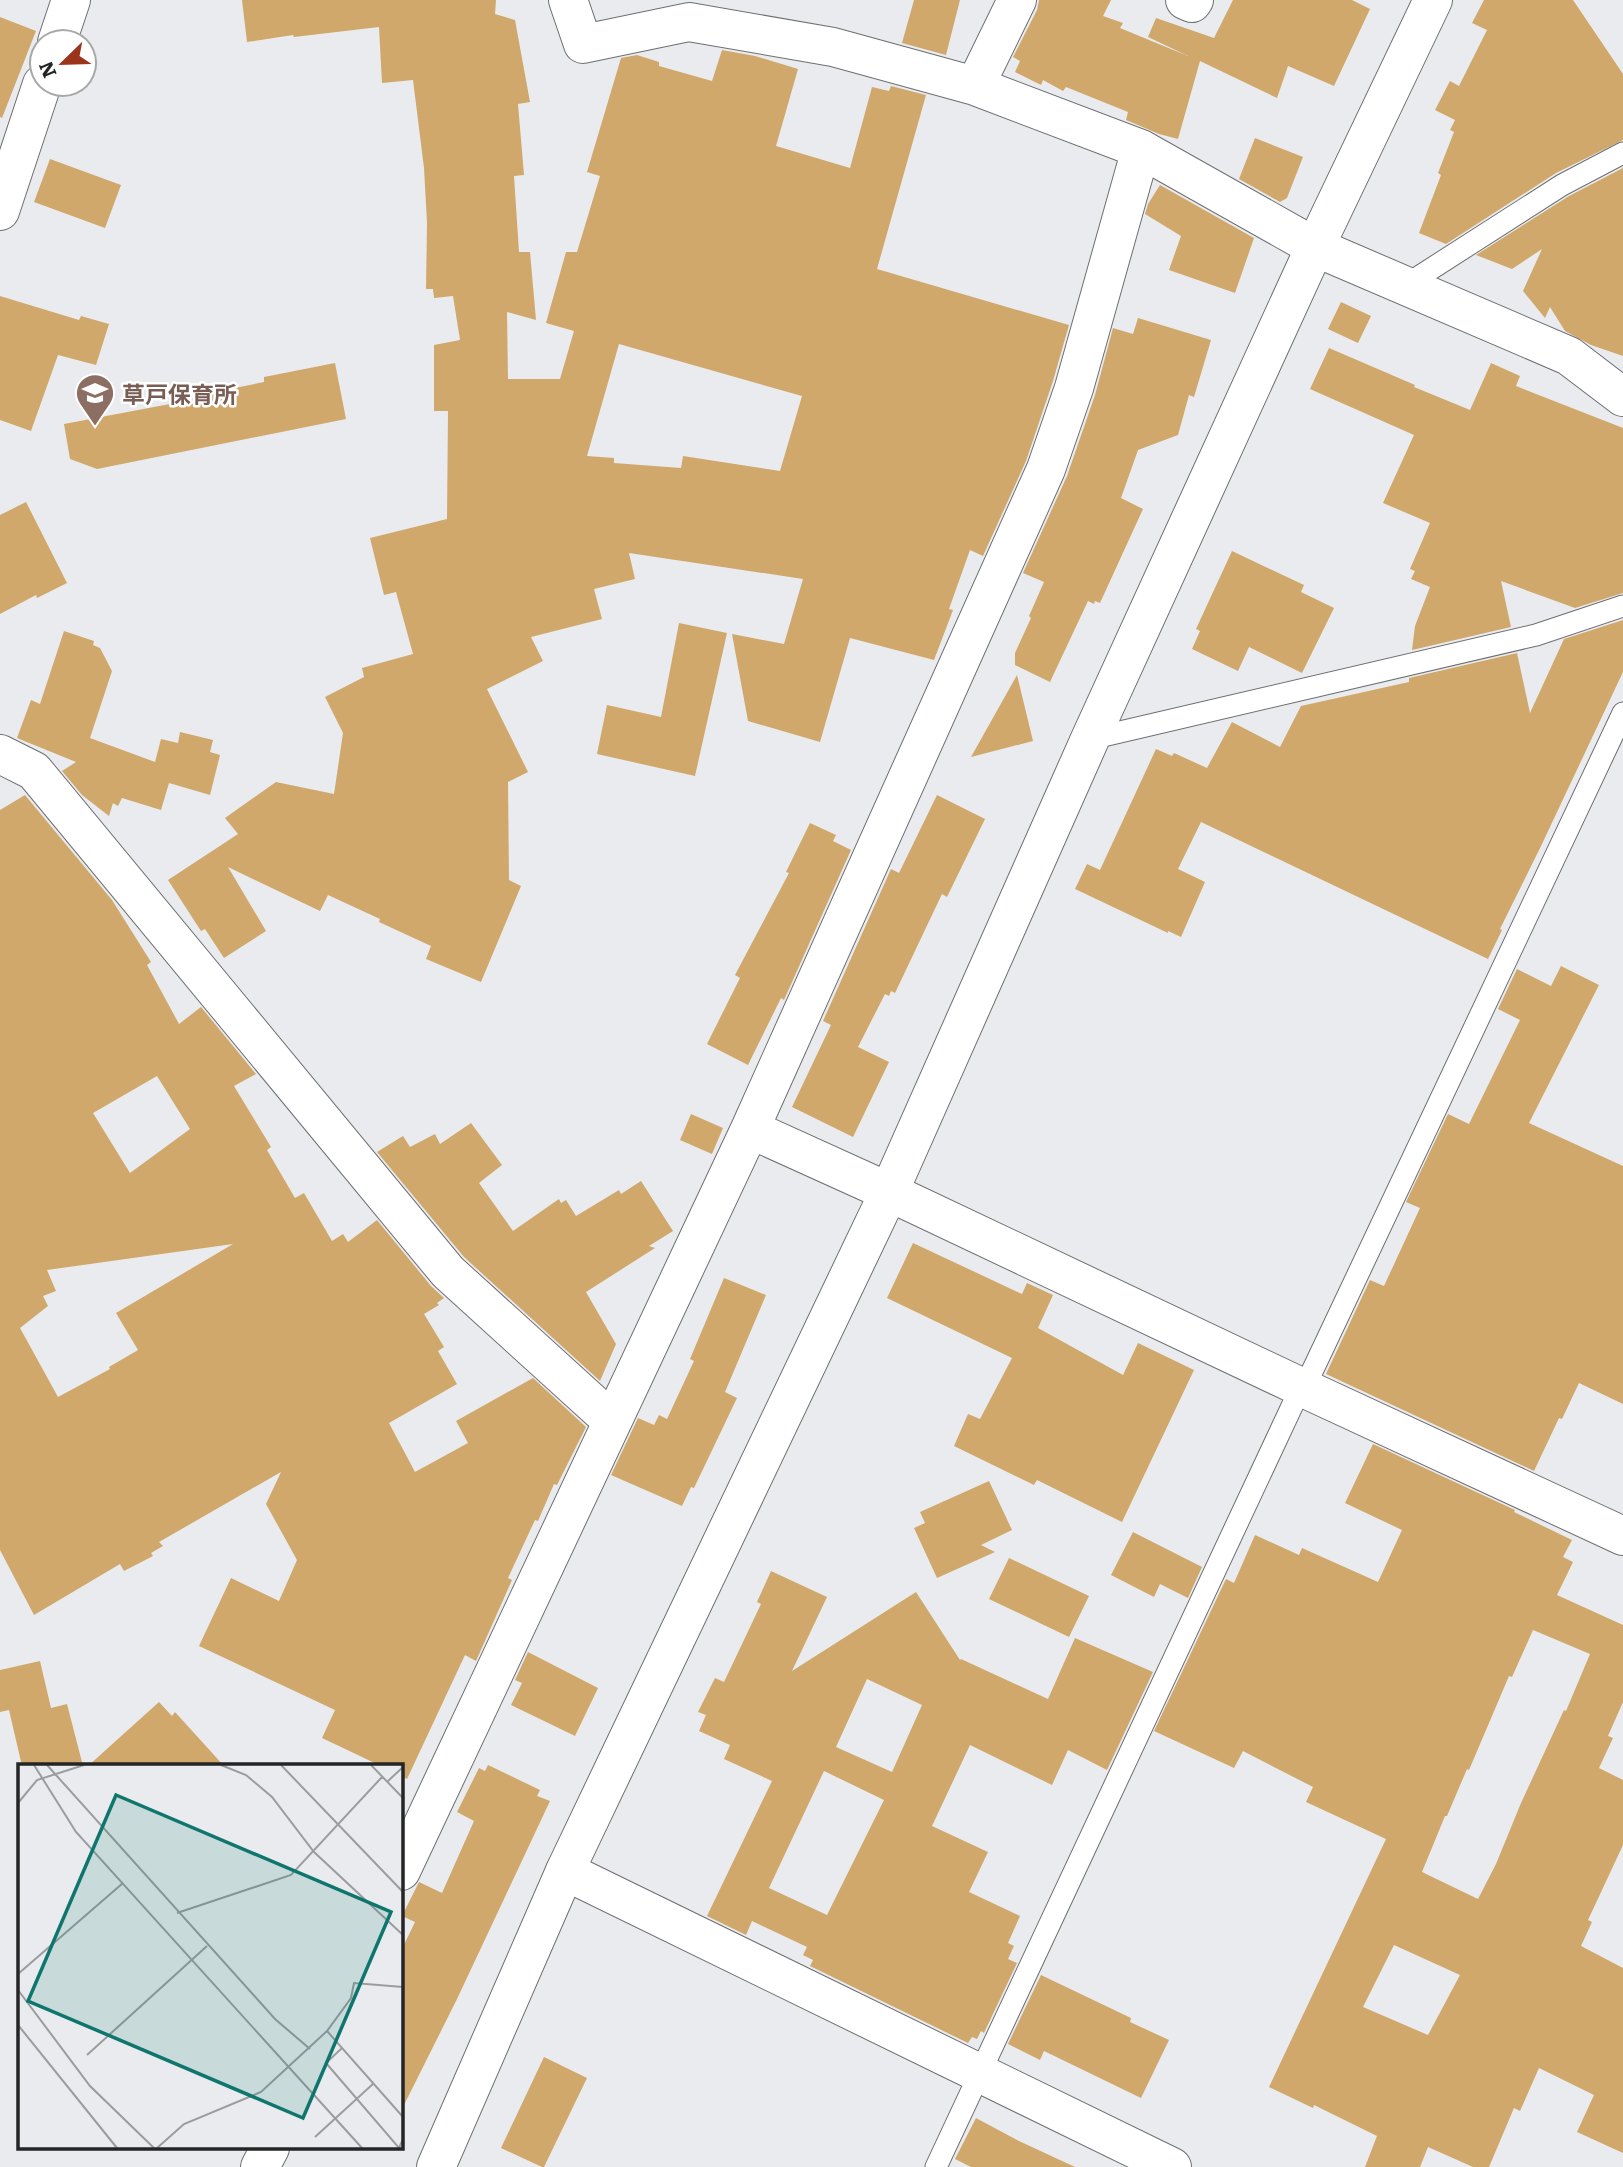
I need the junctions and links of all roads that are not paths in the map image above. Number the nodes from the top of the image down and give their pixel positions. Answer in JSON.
{"nodes":[{"id":1,"x":71,"y":0,"type":"edge"},
{"id":2,"x":568,"y":0,"type":"edge"},
{"id":3,"x":1017,"y":0,"type":"edge"},
{"id":4,"x":1185,"y":0,"type":"edge"},
{"id":5,"x":1194,"y":0,"type":"edge"},
{"id":6,"x":1433,"y":0,"type":"edge"},
{"id":7,"x":62,"y":28,"type":"edge"},
{"id":8,"x":975,"y":86,"type":"junction"},
{"id":9,"x":38,"y":98,"type":"edge"},
{"id":10,"x":1141,"y":149,"type":"junction"},
{"id":11,"x":1623,"y":153,"type":"edge"},
{"id":12,"x":0,"y":211,"type":"edge"},
{"id":13,"x":1315,"y":247,"type":"junction"},
{"id":14,"x":1406,"y":285,"type":"junction"},
{"id":15,"x":1623,"y":397,"type":"edge"},
{"id":16,"x":1623,"y":606,"type":"edge"},
{"id":17,"x":1623,"y":713,"type":"edge"},
{"id":18,"x":1090,"y":739,"type":"junction"},
{"id":19,"x":0,"y":754,"type":"edge"},
{"id":20,"x":750,"y":1129,"type":"junction"},
{"id":21,"x":889,"y":1192,"type":"junction"},
{"id":22,"x":1301,"y":1387,"type":"junction"},
{"id":23,"x":612,"y":1421,"type":"junction"},
{"id":24,"x":1623,"y":1536,"type":"edge"},
{"id":25,"x":402,"y":1869,"type":"edge"},
{"id":26,"x":565,"y":1871,"type":"junction"},
{"id":27,"x":979,"y":2073,"type":"junction"},
{"id":28,"x":269,"y":2150,"type":"edge"},
{"id":29,"x":260,"y":2167,"type":"edge"},
{"id":30,"x":436,"y":2167,"type":"edge"},
{"id":31,"x":936,"y":2167,"type":"edge"},
{"id":32,"x":1172,"y":2167,"type":"edge"}],
"edges":[{"from":1,"to":7,"type":"street"},
{"from":2,"to":8,"type":"street"},
{"from":3,"to":8,"type":"street"},
{"from":4,"to":5,"type":"street"},
{"from":6,"to":13,"type":"street"},
{"from":8,"to":10,"type":"street"},
{"from":9,"to":12,"type":"street"},
{"from":10,"to":13,"type":"street"},
{"from":10,"to":20,"type":"street"},
{"from":11,"to":14,"type":"lane"},
{"from":13,"to":14,"type":"street"},
{"from":13,"to":18,"type":"street"},
{"from":14,"to":15,"type":"street"},
{"from":16,"to":18,"type":"lane"},
{"from":17,"to":22,"type":"lane"},
{"from":18,"to":21,"type":"street"},
{"from":19,"to":23,"type":"street"},
{"from":20,"to":21,"type":"street"},
{"from":20,"to":23,"type":"street"},
{"from":21,"to":22,"type":"street"},
{"from":21,"to":26,"type":"street"},
{"from":22,"to":24,"type":"street"},
{"from":22,"to":27,"type":"lane"},
{"from":23,"to":25,"type":"street"},
{"from":26,"to":27,"type":"street"},
{"from":26,"to":30,"type":"street"},
{"from":27,"to":31,"type":"lane"},
{"from":27,"to":32,"type":"street"},
{"from":28,"to":29,"type":"street"}]}
